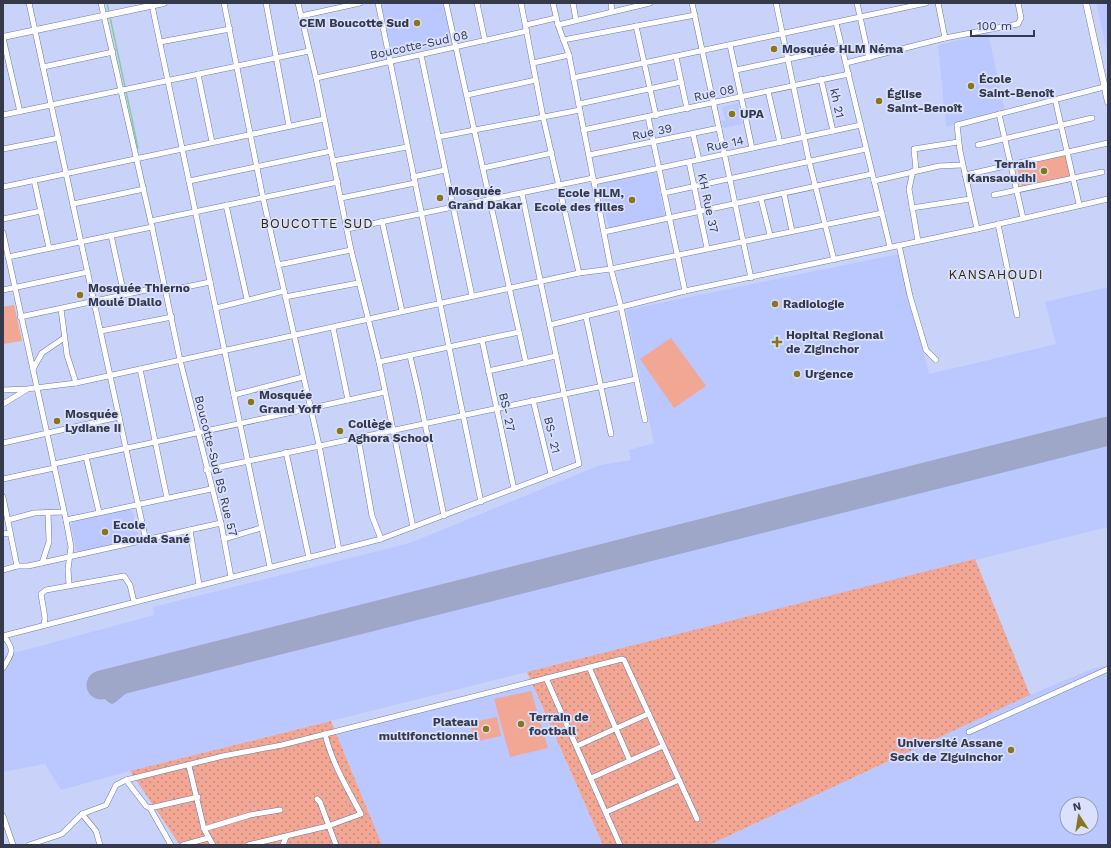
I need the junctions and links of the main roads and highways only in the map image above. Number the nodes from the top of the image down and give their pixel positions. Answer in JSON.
{"nodes":[{"id":1,"x":164,"y":3,"type":"edge"},
{"id":2,"x":1086,"y":3,"type":"edge"},
{"id":3,"x":3,"y":38,"type":"edge"},
{"id":4,"x":1108,"y":102,"type":"edge"}],
"edges":[{"from":1,"to":3,"type":"main road"},
{"from":2,"to":4,"type":"main road"}]}
